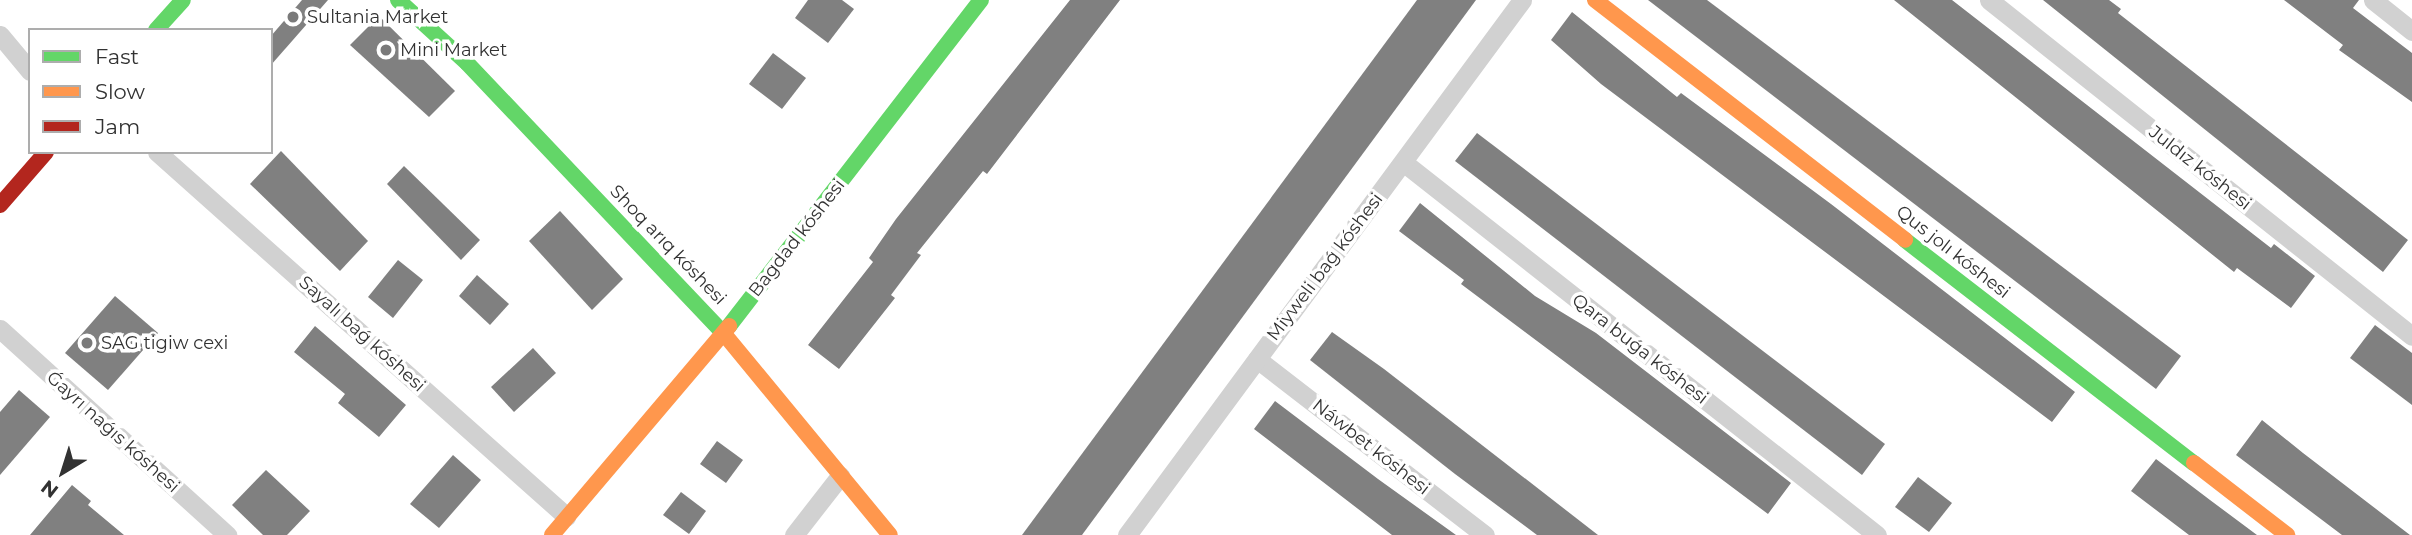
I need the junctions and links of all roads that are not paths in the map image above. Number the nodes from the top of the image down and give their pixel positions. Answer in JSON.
{"nodes":[{"id":1,"x":183,"y":0,"type":"edge"},
{"id":2,"x":398,"y":0,"type":"edge"},
{"id":3,"x":981,"y":0,"type":"edge"},
{"id":4,"x":1522,"y":0,"type":"edge"},
{"id":5,"x":1595,"y":0,"type":"edge"},
{"id":6,"x":1989,"y":0,"type":"edge"},
{"id":7,"x":2373,"y":0,"type":"edge"},
{"id":8,"x":158,"y":28,"type":"edge"},
{"id":9,"x":2412,"y":31,"type":"edge"},
{"id":10,"x":0,"y":35,"type":"edge"},
{"id":11,"x":28,"y":69,"type":"edge"},
{"id":12,"x":44,"y":154,"type":"edge"},
{"id":13,"x":160,"y":154,"type":"edge"},
{"id":14,"x":1402,"y":162,"type":"junction"},
{"id":15,"x":0,"y":205,"type":"edge"},
{"id":16,"x":0,"y":329,"type":"edge"},
{"id":17,"x":724,"y":332,"type":"junction"},
{"id":18,"x":2412,"y":336,"type":"edge"},
{"id":19,"x":1257,"y":359,"type":"junction"},
{"id":20,"x":840,"y":476,"type":"junction"},
{"id":21,"x":566,"y":516,"type":"junction"},
{"id":22,"x":227,"y":535,"type":"edge"},
{"id":23,"x":551,"y":535,"type":"edge"},
{"id":24,"x":794,"y":535,"type":"edge"},
{"id":25,"x":891,"y":535,"type":"edge"},
{"id":26,"x":1127,"y":535,"type":"edge"},
{"id":27,"x":1485,"y":535,"type":"edge"},
{"id":28,"x":1877,"y":535,"type":"edge"},
{"id":29,"x":2287,"y":535,"type":"edge"}],
"edges":[{"from":1,"to":8,"type":"street"},
{"from":2,"to":17,"type":"street","name":"Shoq arıq kóshesi"},
{"from":3,"to":17,"type":"street","name":"Bagdad kóshesi"},
{"from":4,"to":14,"type":"street","name":"Miyweli baǵ kóshesi"},
{"from":5,"to":29,"type":"street","name":"Qus jolı kóshesi"},
{"from":6,"to":18,"type":"street","name":"Juldız kóshesi"},
{"from":7,"to":9,"type":"street"},
{"from":10,"to":11,"type":"street"},
{"from":12,"to":15,"type":"street"},
{"from":13,"to":21,"type":"street","name":"Sayalı baǵ kóshesi"},
{"from":14,"to":19,"type":"street","name":"Miyweli baǵ kóshesi"},
{"from":14,"to":28,"type":"street","name":"Qara buǵa kóshesi"},
{"from":16,"to":22,"type":"street","name":"Ǵayrı naǵıs kóshesi"},
{"from":17,"to":20,"type":"street","name":"Shoq arıq kóshesi"},
{"from":17,"to":21,"type":"street","name":"Bagdad kóshesi"},
{"from":19,"to":26,"type":"street","name":"Miyweli baǵ kóshesi"},
{"from":19,"to":27,"type":"street","name":"Náwbet kóshesi"},
{"from":20,"to":24,"type":"street"},
{"from":20,"to":25,"type":"street","name":"Shoq arıq kóshesi"},
{"from":21,"to":23,"type":"street","name":"Bagdad kóshesi"}]}
